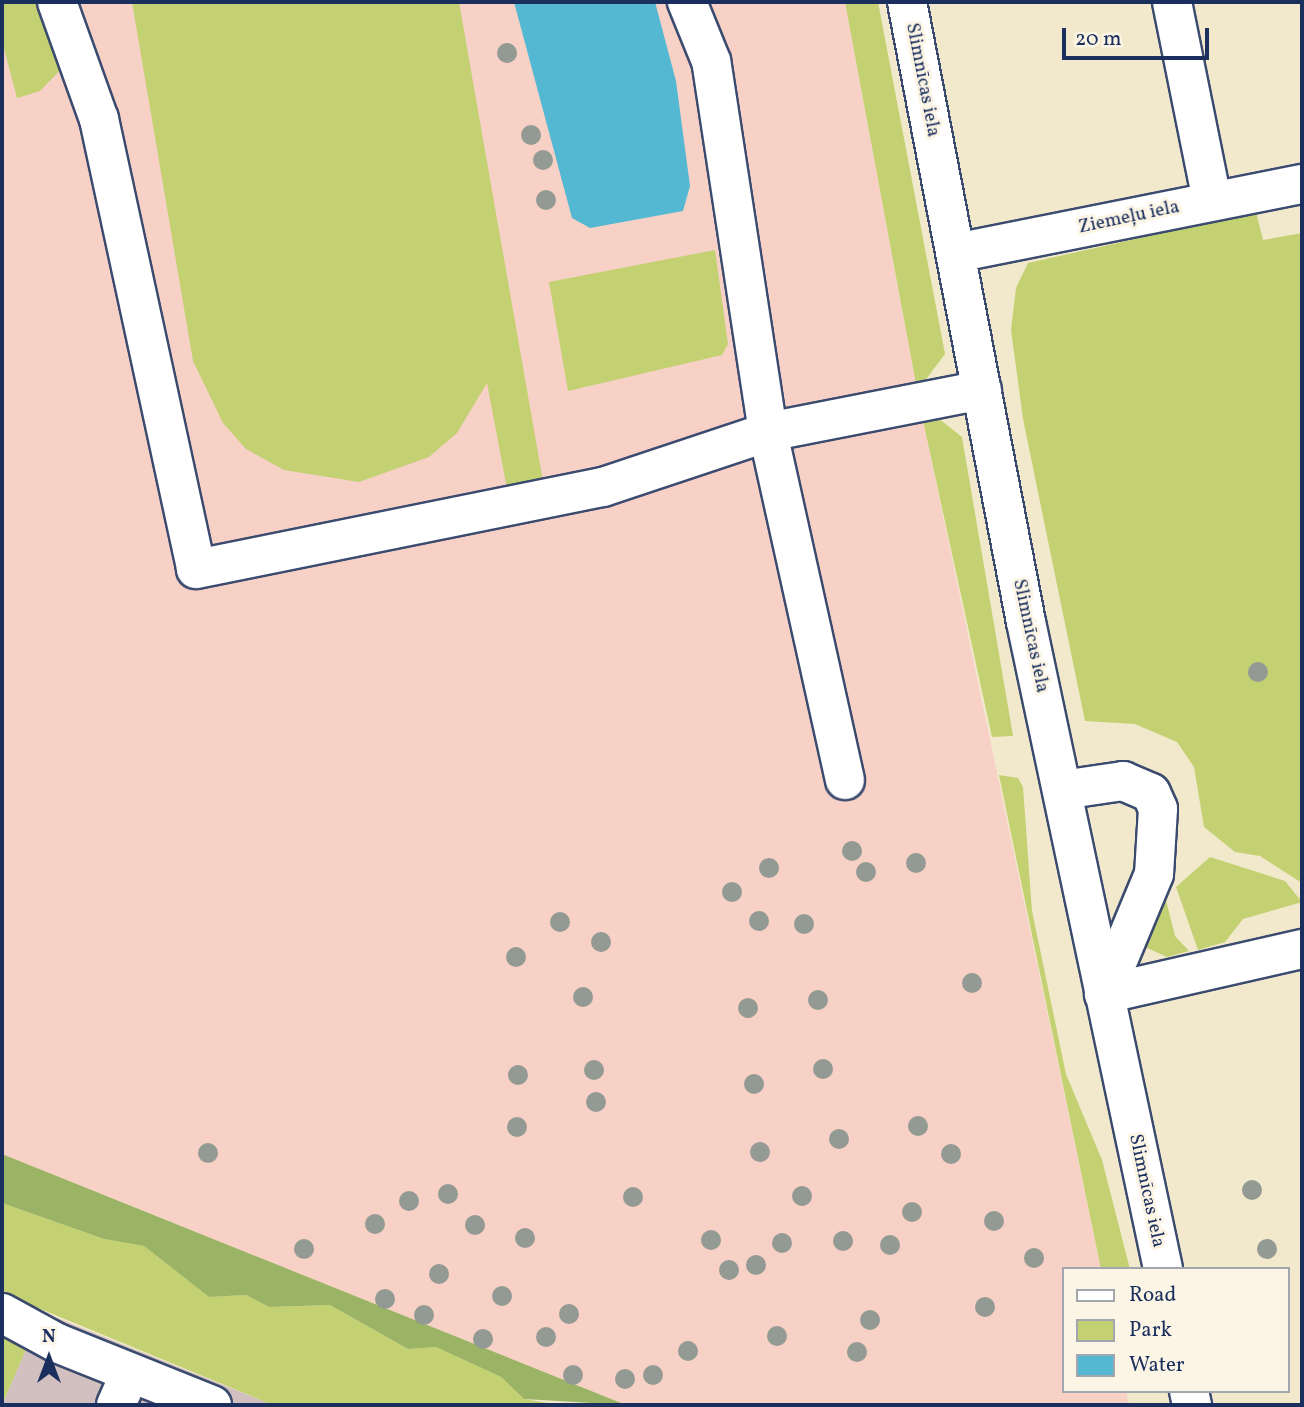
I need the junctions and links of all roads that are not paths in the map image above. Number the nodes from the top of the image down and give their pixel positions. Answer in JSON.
{"nodes":[{"id":1,"x":57,"y":2,"type":"edge"},
{"id":2,"x":687,"y":2,"type":"edge"},
{"id":3,"x":907,"y":2,"type":"edge"},
{"id":4,"x":1172,"y":2,"type":"edge"},
{"id":5,"x":1302,"y":184,"type":"edge"},
{"id":6,"x":1212,"y":201,"type":"junction"},
{"id":7,"x":956,"y":253,"type":"junction"},
{"id":8,"x":982,"y":390,"type":"junction"},
{"id":9,"x":768,"y":432,"type":"junction"},
{"id":10,"x":845,"y":780,"type":"dead end"},
{"id":11,"x":1062,"y":790,"type":"junction"},
{"id":12,"x":1302,"y":949,"type":"edge"},
{"id":13,"x":1104,"y":994,"type":"junction"},
{"id":14,"x":1163,"y":1267,"type":"edge"},
{"id":15,"x":2,"y":1313,"type":"edge"},
{"id":16,"x":123,"y":1389,"type":"edge"},
{"id":17,"x":212,"y":1405,"type":"edge"}],
"edges":[{"from":1,"to":9,"type":"street"},
{"from":2,"to":9,"type":"street"},
{"from":3,"to":7,"type":"street","name":"Slimnīcas iela"},
{"from":4,"to":6,"type":"street"},
{"from":5,"to":6,"type":"street","name":"Ziemeļu iela"},
{"from":6,"to":7,"type":"street","name":"Ziemeļu iela"},
{"from":7,"to":8,"type":"street","name":"Slimnīcas iela"},
{"from":8,"to":9,"type":"street"},
{"from":8,"to":11,"type":"street","name":"Slimnīcas iela"},
{"from":9,"to":10,"type":"street"},
{"from":11,"to":13,"type":"street","name":"Slimnīcas iela"},
{"from":11,"to":13,"type":"street"},
{"from":12,"to":13,"type":"street"},
{"from":13,"to":14,"type":"street","name":"Slimnīcas iela"},
{"from":15,"to":16,"type":"street"},
{"from":16,"to":17,"type":"street"}]}
